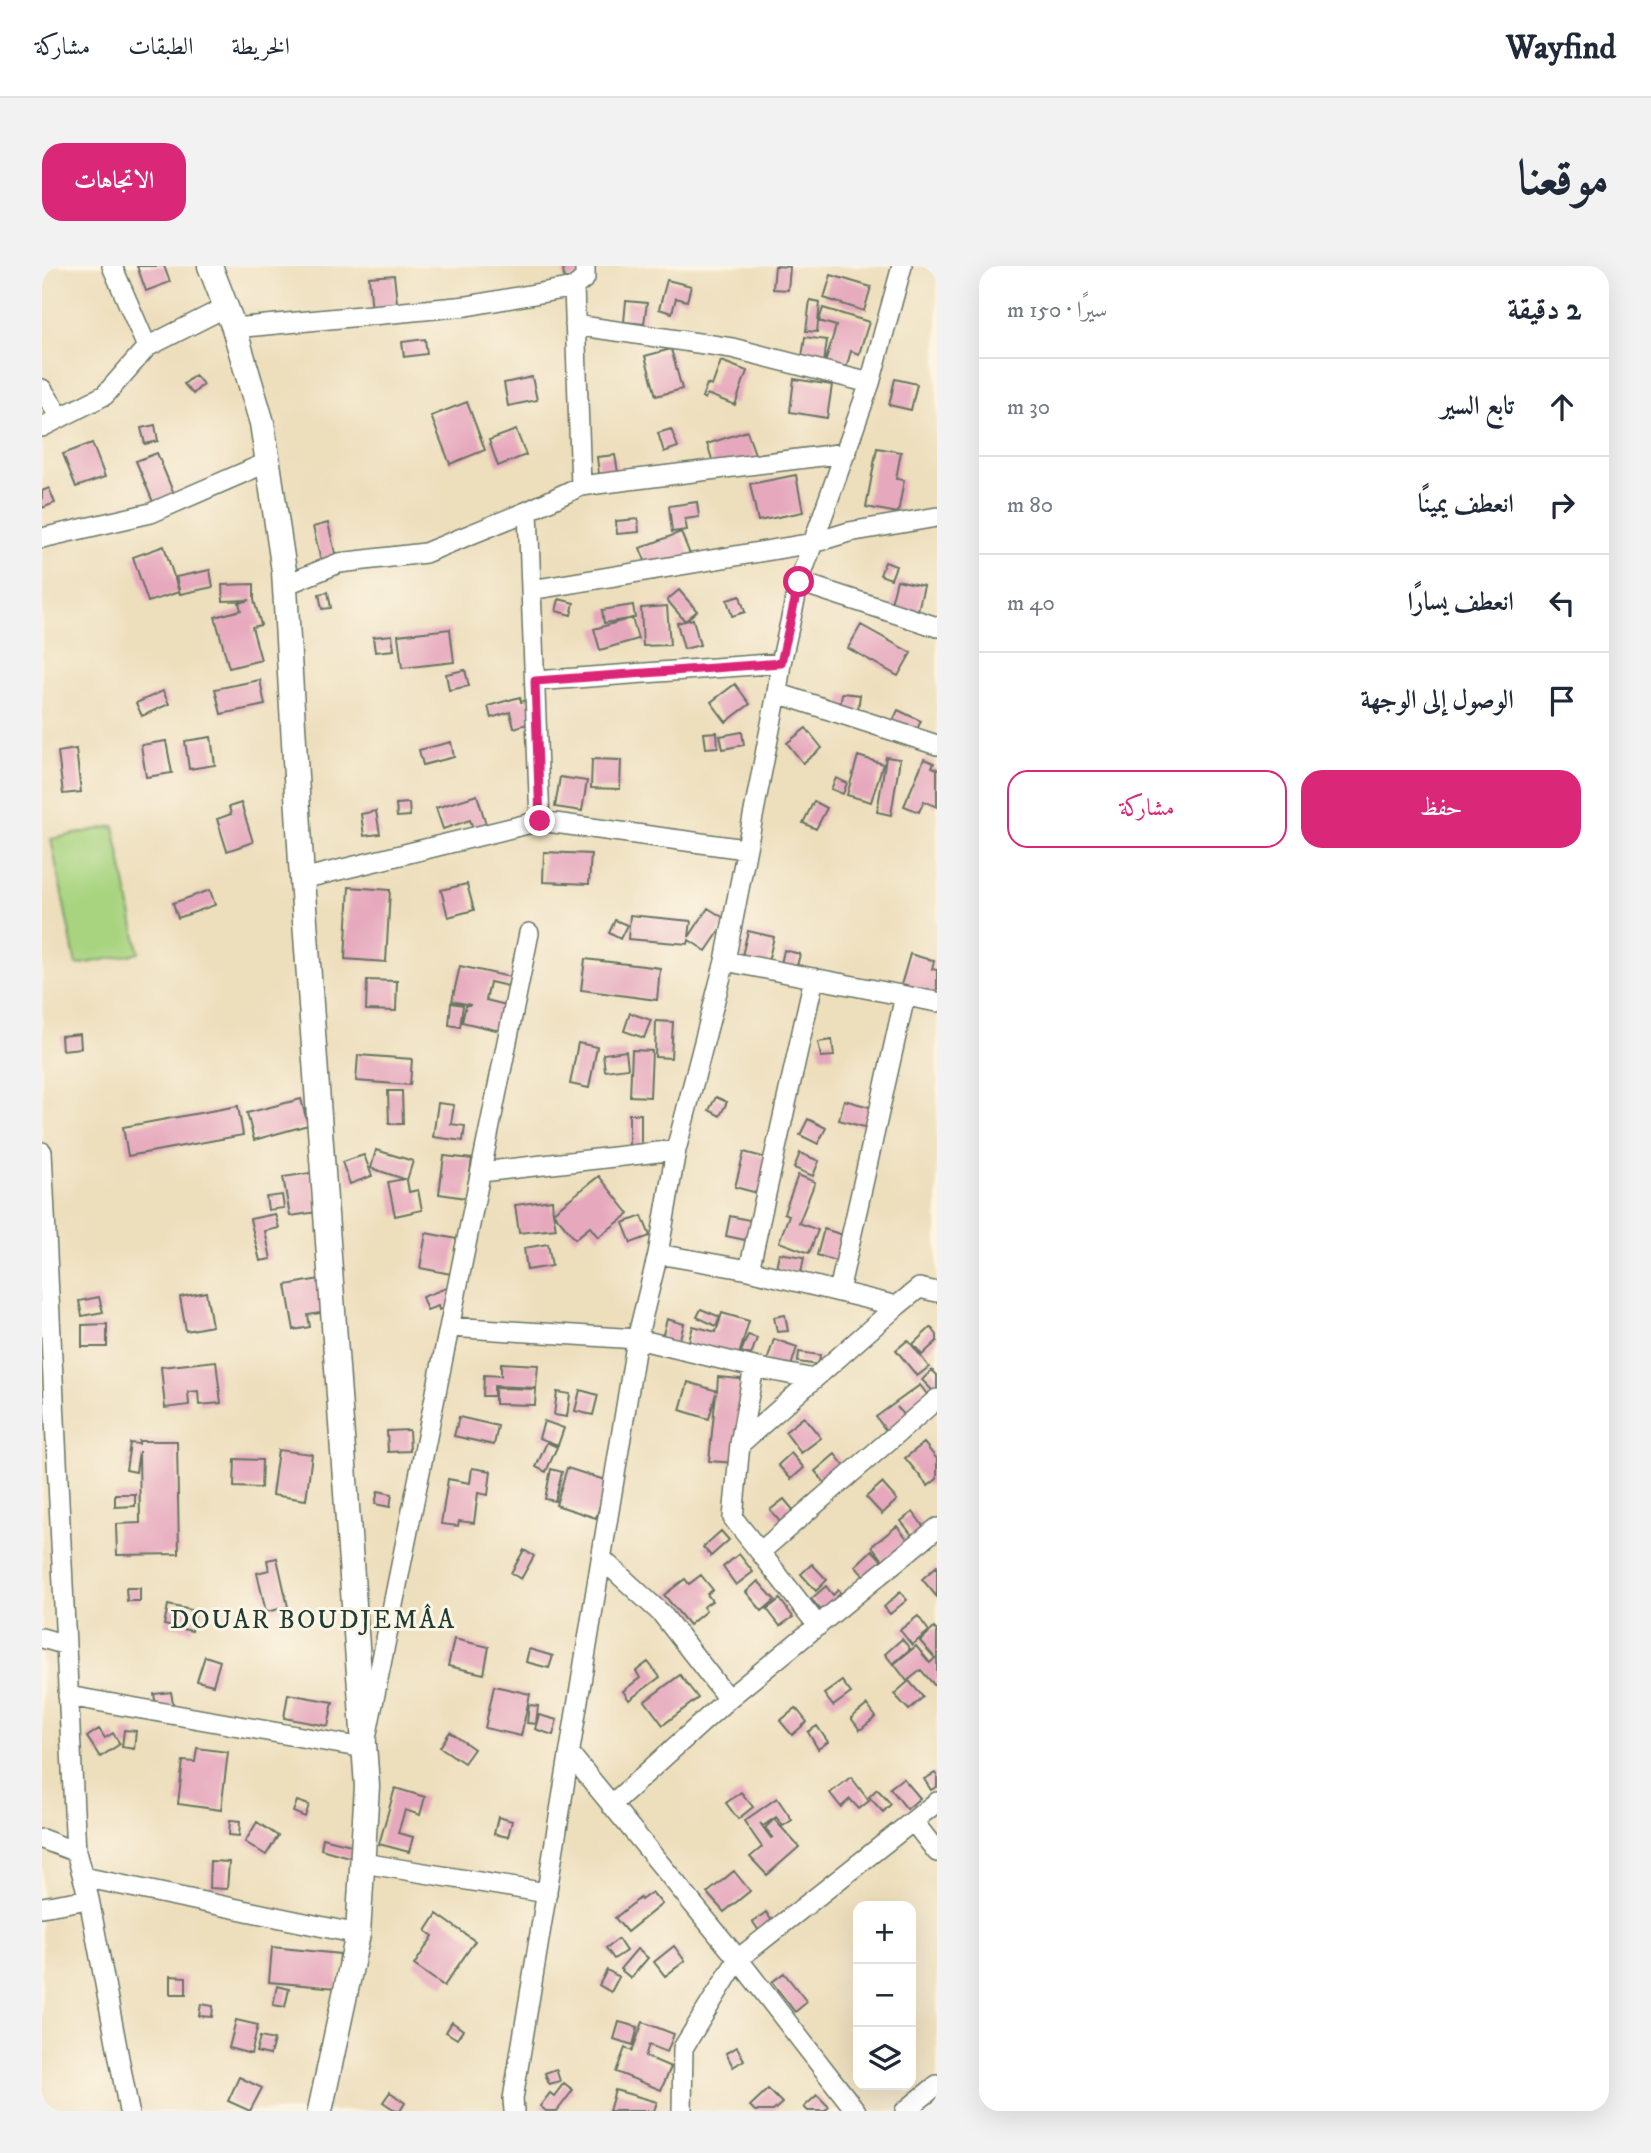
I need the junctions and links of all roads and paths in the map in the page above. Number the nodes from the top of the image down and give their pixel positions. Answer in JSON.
{"nodes":[{"id":1,"x":112,"y":266,"type":"edge"},
{"id":2,"x":210,"y":266,"type":"edge"},
{"id":3,"x":585,"y":266,"type":"edge"},
{"id":4,"x":902,"y":266,"type":"edge"},
{"id":5,"x":574,"y":288,"type":"junction"},
{"id":6,"x":230,"y":318,"type":"junction"},
{"id":7,"x":575,"y":325,"type":"junction"},
{"id":8,"x":147,"y":347,"type":"junction"},
{"id":9,"x":870,"y":383,"type":"junction"},
{"id":10,"x":42,"y":389,"type":"edge"},
{"id":11,"x":61,"y":416,"type":"junction"},
{"id":12,"x":42,"y":427,"type":"edge"},
{"id":13,"x":846,"y":453,"type":"junction"},
{"id":14,"x":268,"y":462,"type":"junction"},
{"id":15,"x":581,"y":486,"type":"junction"},
{"id":16,"x":528,"y":511,"type":"junction"},
{"id":17,"x":937,"y":517,"type":"edge"},
{"id":18,"x":42,"y":538,"type":"edge"},
{"id":19,"x":813,"y":543,"type":"junction"},
{"id":20,"x":799,"y":582,"type":"junction"},
{"id":21,"x":285,"y":584,"type":"junction"},
{"id":22,"x":531,"y":590,"type":"junction"},
{"id":23,"x":937,"y":627,"type":"edge"},
{"id":24,"x":781,"y":663,"type":"junction"},
{"id":25,"x":535,"y":681,"type":"junction"},
{"id":26,"x":777,"y":693,"type":"junction"},
{"id":27,"x":937,"y":745,"type":"edge"},
{"id":28,"x":540,"y":821,"type":"junction"},
{"id":29,"x":745,"y":849,"type":"junction"},
{"id":30,"x":302,"y":879,"type":"junction"},
{"id":31,"x":529,"y":933,"type":"dead end"},
{"id":32,"x":725,"y":961,"type":"junction"},
{"id":33,"x":814,"y":978,"type":"junction"},
{"id":34,"x":905,"y":996,"type":"junction"},
{"id":35,"x":937,"y":1002,"type":"edge"},
{"id":36,"x":676,"y":1150,"type":"junction"},
{"id":37,"x":42,"y":1152,"type":"edge"},
{"id":38,"x":481,"y":1172,"type":"junction"},
{"id":39,"x":658,"y":1254,"type":"junction"},
{"id":40,"x":749,"y":1270,"type":"junction"},
{"id":41,"x":839,"y":1291,"type":"junction"},
{"id":42,"x":937,"y":1292,"type":"edge"},
{"id":43,"x":897,"y":1306,"type":"junction"},
{"id":44,"x":450,"y":1327,"type":"junction"},
{"id":45,"x":637,"y":1339,"type":"junction"},
{"id":46,"x":754,"y":1367,"type":"junction"},
{"id":47,"x":814,"y":1379,"type":"junction"},
{"id":48,"x":937,"y":1399,"type":"edge"},
{"id":49,"x":740,"y":1444,"type":"junction"},
{"id":50,"x":937,"y":1528,"type":"edge"},
{"id":51,"x":760,"y":1552,"type":"junction"},
{"id":52,"x":601,"y":1558,"type":"junction"},
{"id":53,"x":818,"y":1626,"type":"junction"},
{"id":54,"x":42,"y":1638,"type":"edge"},
{"id":55,"x":66,"y":1645,"type":"junction"},
{"id":56,"x":68,"y":1696,"type":"junction"},
{"id":57,"x":728,"y":1699,"type":"junction"},
{"id":58,"x":364,"y":1748,"type":"junction"},
{"id":59,"x":570,"y":1754,"type":"junction"},
{"id":60,"x":937,"y":1802,"type":"edge"},
{"id":61,"x":611,"y":1805,"type":"junction"},
{"id":62,"x":914,"y":1821,"type":"junction"},
{"id":63,"x":42,"y":1839,"type":"edge"},
{"id":64,"x":76,"y":1852,"type":"junction"},
{"id":65,"x":937,"y":1852,"type":"edge"},
{"id":66,"x":363,"y":1863,"type":"junction"},
{"id":67,"x":83,"y":1877,"type":"junction"},
{"id":68,"x":547,"y":1893,"type":"junction"},
{"id":69,"x":89,"y":1899,"type":"junction"},
{"id":70,"x":42,"y":1907,"type":"edge"},
{"id":71,"x":358,"y":1934,"type":"junction"},
{"id":72,"x":738,"y":1959,"type":"junction"},
{"id":73,"x":937,"y":2085,"type":"edge"},
{"id":74,"x":129,"y":2111,"type":"edge"},
{"id":75,"x":320,"y":2111,"type":"edge"},
{"id":76,"x":514,"y":2111,"type":"edge"},
{"id":77,"x":682,"y":2111,"type":"edge"},
{"id":78,"x":856,"y":2111,"type":"edge"},
{"id":79,"x":905,"y":2111,"type":"edge"}],
"edges":[{"from":1,"to":8,"type":"street"},
{"from":2,"to":6,"type":"street"},
{"from":3,"to":5,"type":"street"},
{"from":4,"to":9,"type":"street"},
{"from":5,"to":6,"type":"street"},
{"from":5,"to":7,"type":"street"},
{"from":6,"to":8,"type":"street"},
{"from":6,"to":14,"type":"street"},
{"from":7,"to":9,"type":"street"},
{"from":7,"to":15,"type":"street"},
{"from":8,"to":11,"type":"street"},
{"from":9,"to":13,"type":"street"},
{"from":10,"to":11,"type":"street"},
{"from":11,"to":12,"type":"street"},
{"from":13,"to":15,"type":"street"},
{"from":13,"to":19,"type":"street"},
{"from":14,"to":18,"type":"street"},
{"from":14,"to":21,"type":"street"},
{"from":15,"to":16,"type":"street"},
{"from":16,"to":21,"type":"street"},
{"from":16,"to":22,"type":"street"},
{"from":17,"to":19,"type":"street"},
{"from":19,"to":20,"type":"street"},
{"from":19,"to":22,"type":"street"},
{"from":20,"to":23,"type":"street"},
{"from":20,"to":24,"type":"street"},
{"from":21,"to":30,"type":"street"},
{"from":22,"to":25,"type":"street"},
{"from":24,"to":25,"type":"street"},
{"from":24,"to":26,"type":"street"},
{"from":25,"to":28,"type":"street"},
{"from":26,"to":27,"type":"street"},
{"from":26,"to":29,"type":"street"},
{"from":28,"to":29,"type":"street"},
{"from":28,"to":30,"type":"street"},
{"from":29,"to":32,"type":"street"},
{"from":30,"to":58,"type":"street"},
{"from":31,"to":38,"type":"street"},
{"from":32,"to":33,"type":"street"},
{"from":32,"to":36,"type":"street"},
{"from":33,"to":34,"type":"street"},
{"from":33,"to":40,"type":"street"},
{"from":34,"to":35,"type":"street"},
{"from":34,"to":41,"type":"street"},
{"from":36,"to":38,"type":"street"},
{"from":36,"to":39,"type":"street"},
{"from":37,"to":55,"type":"street"},
{"from":38,"to":44,"type":"street"},
{"from":39,"to":40,"type":"street"},
{"from":39,"to":45,"type":"street"},
{"from":40,"to":41,"type":"street"},
{"from":41,"to":43,"type":"street"},
{"from":42,"to":43,"type":"street"},
{"from":43,"to":47,"type":"street"},
{"from":44,"to":45,"type":"street"},
{"from":44,"to":58,"type":"street"},
{"from":45,"to":46,"type":"street"},
{"from":45,"to":52,"type":"street"},
{"from":46,"to":47,"type":"street"},
{"from":46,"to":49,"type":"street"},
{"from":47,"to":49,"type":"street"},
{"from":48,"to":51,"type":"street"},
{"from":49,"to":51,"type":"street"},
{"from":50,"to":53,"type":"street"},
{"from":51,"to":53,"type":"street"},
{"from":52,"to":57,"type":"street"},
{"from":52,"to":59,"type":"street"},
{"from":53,"to":57,"type":"street"},
{"from":54,"to":55,"type":"street"},
{"from":55,"to":56,"type":"street"},
{"from":56,"to":58,"type":"street"},
{"from":56,"to":64,"type":"street"},
{"from":57,"to":61,"type":"street"},
{"from":58,"to":66,"type":"street"},
{"from":59,"to":61,"type":"street"},
{"from":59,"to":68,"type":"street"},
{"from":60,"to":62,"type":"street"},
{"from":61,"to":72,"type":"street"},
{"from":62,"to":65,"type":"street"},
{"from":62,"to":72,"type":"street"},
{"from":63,"to":64,"type":"street"},
{"from":64,"to":67,"type":"street"},
{"from":66,"to":68,"type":"street"},
{"from":66,"to":71,"type":"street"},
{"from":67,"to":69,"type":"street"},
{"from":67,"to":71,"type":"street"},
{"from":68,"to":76,"type":"street"},
{"from":69,"to":70,"type":"street"},
{"from":69,"to":74,"type":"street"},
{"from":71,"to":75,"type":"street"},
{"from":72,"to":77,"type":"street"},
{"from":72,"to":78,"type":"street"},
{"from":73,"to":79,"type":"street"}]}
